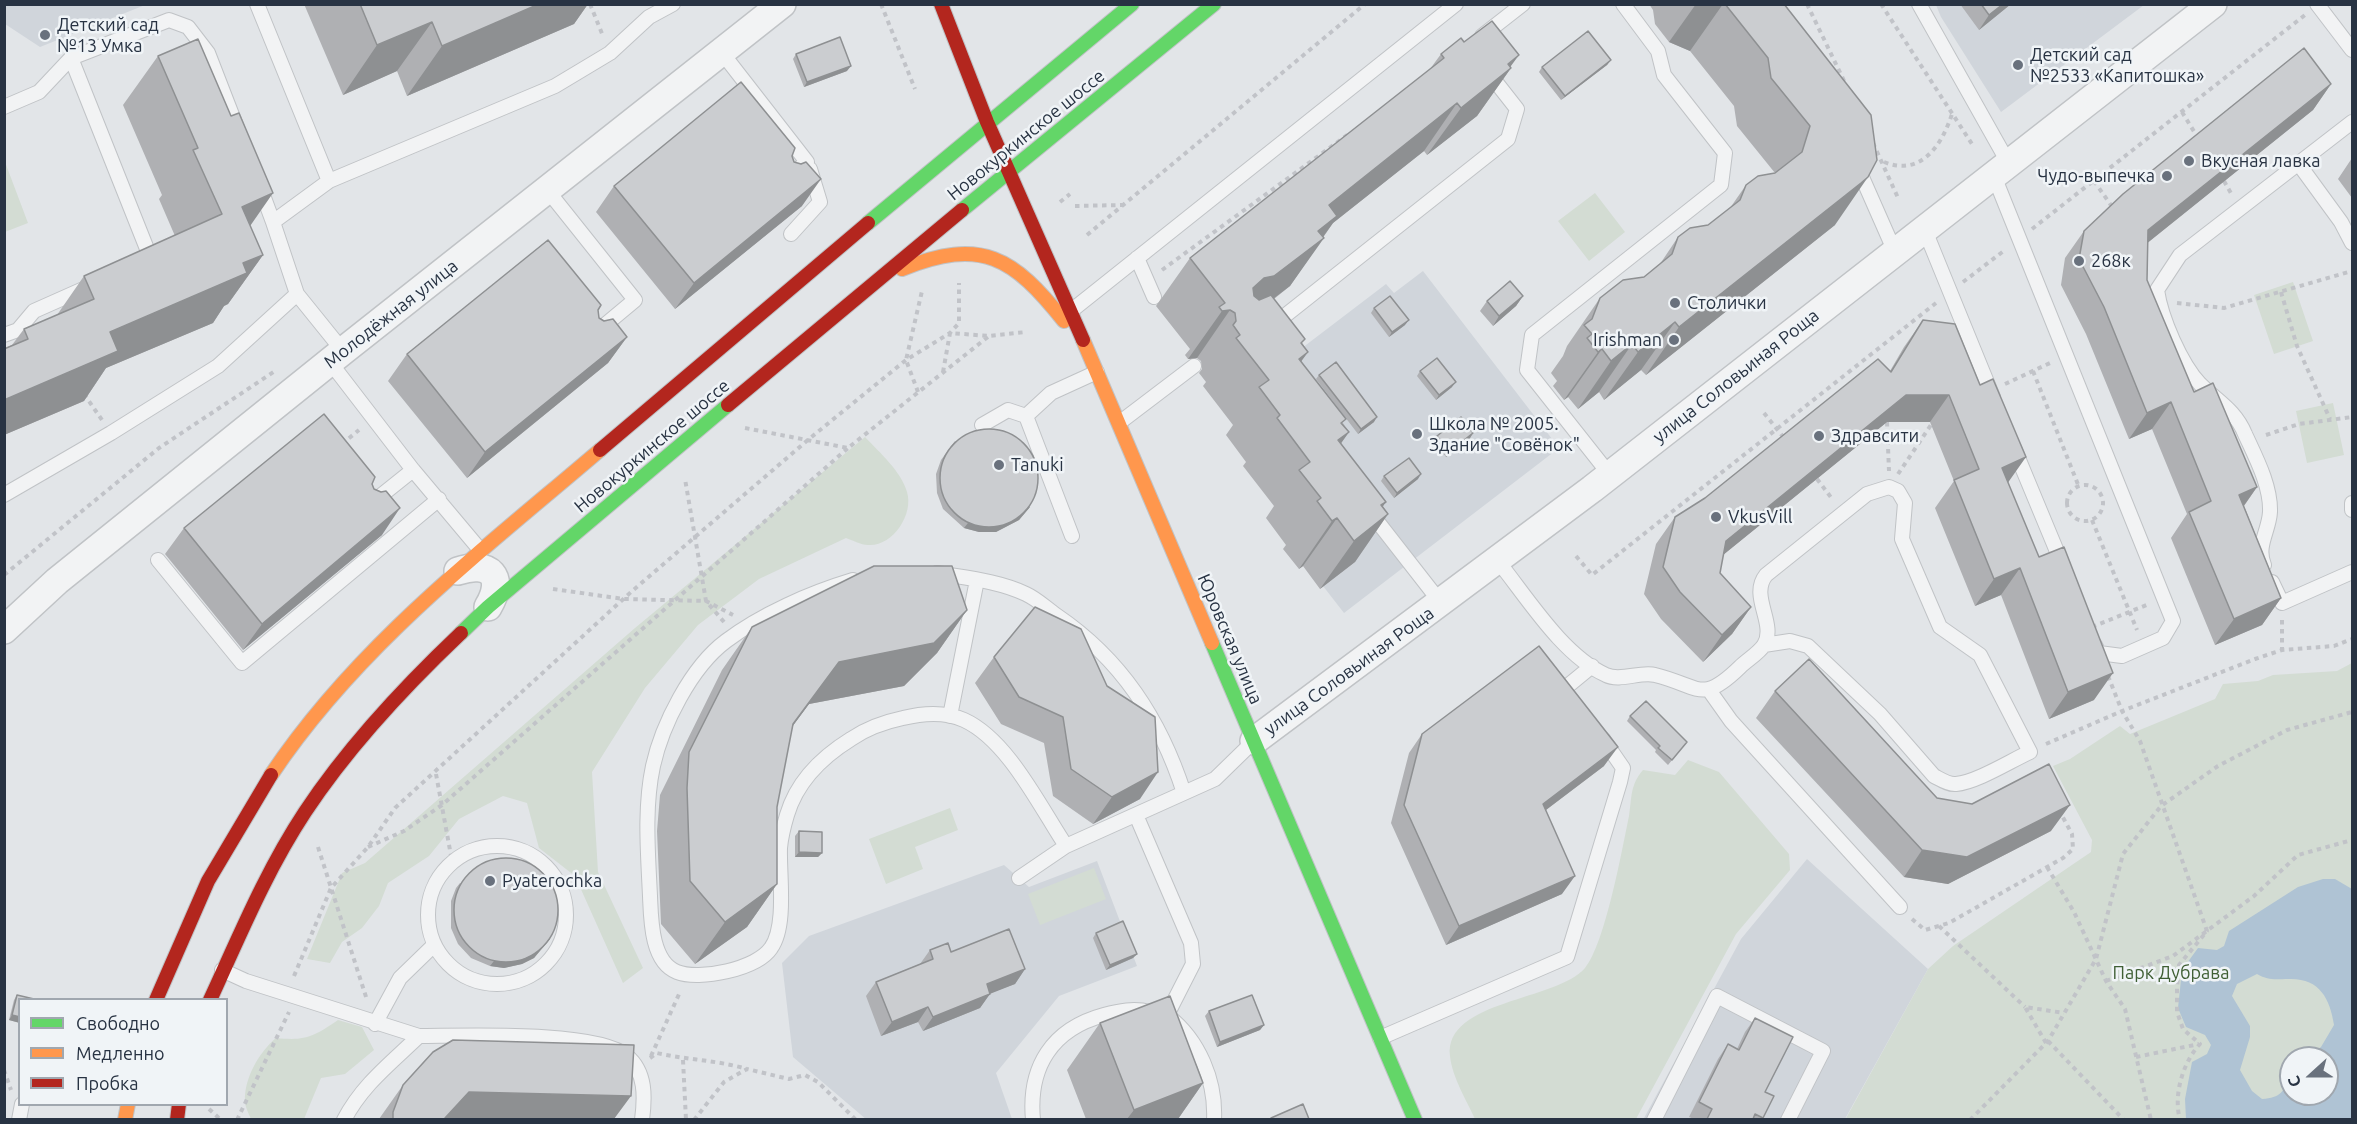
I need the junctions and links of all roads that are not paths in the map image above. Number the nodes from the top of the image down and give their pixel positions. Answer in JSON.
{"nodes":[{"id":1,"x":257,"y":4,"type":"edge"},
{"id":2,"x":673,"y":4,"type":"edge"},
{"id":3,"x":782,"y":4,"type":"edge"},
{"id":4,"x":941,"y":4,"type":"edge"},
{"id":5,"x":1132,"y":4,"type":"edge"},
{"id":6,"x":1214,"y":4,"type":"edge"},
{"id":7,"x":1456,"y":4,"type":"edge"},
{"id":8,"x":1523,"y":4,"type":"edge"},
{"id":9,"x":1623,"y":4,"type":"edge"},
{"id":10,"x":1919,"y":4,"type":"edge"},
{"id":11,"x":2213,"y":4,"type":"edge"},
{"id":12,"x":2317,"y":4,"type":"edge"},
{"id":13,"x":1468,"y":47,"type":"edge"},
{"id":14,"x":2352,"y":50,"type":"edge"},
{"id":15,"x":723,"y":54,"type":"junction"},
{"id":16,"x":71,"y":58,"type":"junction"},
{"id":17,"x":1482,"y":64,"type":"edge"},
{"id":18,"x":4,"y":107,"type":"edge"},
{"id":19,"x":987,"y":122,"type":"junction"},
{"id":20,"x":2352,"y":122,"type":"edge"},
{"id":21,"x":244,"y":148,"type":"edge"},
{"id":22,"x":1851,"y":152,"type":"edge"},
{"id":23,"x":807,"y":162,"type":"junction"},
{"id":24,"x":2298,"y":164,"type":"junction"},
{"id":25,"x":253,"y":169,"type":"edge"},
{"id":26,"x":2001,"y":170,"type":"junction"},
{"id":27,"x":1010,"y":173,"type":"junction"},
{"id":28,"x":329,"y":181,"type":"junction"},
{"id":29,"x":782,"y":182,"type":"edge"},
{"id":30,"x":548,"y":191,"type":"junction"},
{"id":31,"x":273,"y":222,"type":"junction"},
{"id":32,"x":1924,"y":228,"type":"junction"},
{"id":33,"x":791,"y":234,"type":"edge"},
{"id":34,"x":2352,"y":243,"type":"edge"},
{"id":35,"x":1895,"y":252,"type":"junction"},
{"id":36,"x":1137,"y":258,"type":"junction"},
{"id":37,"x":129,"y":269,"type":"edge"},
{"id":38,"x":883,"y":276,"type":"junction"},
{"id":39,"x":97,"y":283,"type":"edge"},
{"id":40,"x":297,"y":294,"type":"junction"},
{"id":41,"x":1154,"y":297,"type":"dead end"},
{"id":42,"x":1071,"y":311,"type":"junction"},
{"id":43,"x":4,"y":335,"type":"edge"},
{"id":44,"x":1261,"y":335,"type":"edge"},
{"id":45,"x":588,"y":339,"type":"edge"},
{"id":46,"x":1089,"y":353,"type":"junction"},
{"id":47,"x":336,"y":356,"type":"junction"},
{"id":48,"x":1194,"y":366,"type":"dead end"},
{"id":49,"x":1097,"y":372,"type":"junction"},
{"id":50,"x":2000,"y":413,"type":"edge"},
{"id":51,"x":1026,"y":416,"type":"junction"},
{"id":52,"x":1119,"y":423,"type":"junction"},
{"id":53,"x":982,"y":425,"type":"dead end"},
{"id":54,"x":2008,"y":434,"type":"edge"},
{"id":55,"x":413,"y":470,"type":"junction"},
{"id":56,"x":1610,"y":475,"type":"junction"},
{"id":57,"x":4,"y":495,"type":"edge"},
{"id":58,"x":1358,"y":496,"type":"edge"},
{"id":59,"x":439,"y":499,"type":"junction"},
{"id":60,"x":2352,"y":503,"type":"edge"},
{"id":61,"x":362,"y":510,"type":"edge"},
{"id":62,"x":2352,"y":510,"type":"edge"},
{"id":63,"x":1072,"y":536,"type":"dead end"},
{"id":64,"x":481,"y":551,"type":"junction"},
{"id":65,"x":158,"y":560,"type":"dead end"},
{"id":66,"x":1497,"y":560,"type":"junction"},
{"id":67,"x":458,"y":571,"type":"junction"},
{"id":68,"x":2352,"y":572,"type":"edge"},
{"id":69,"x":918,"y":573,"type":"edge"},
{"id":70,"x":2066,"y":574,"type":"edge"},
{"id":71,"x":866,"y":576,"type":"edge"},
{"id":72,"x":977,"y":580,"type":"junction"},
{"id":73,"x":1441,"y":603,"type":"junction"},
{"id":74,"x":488,"y":607,"type":"junction"},
{"id":75,"x":2089,"y":628,"type":"edge"},
{"id":76,"x":4,"y":630,"type":"edge"},
{"id":77,"x":1764,"y":645,"type":"junction"},
{"id":78,"x":1592,"y":666,"type":"junction"},
{"id":79,"x":1564,"y":689,"type":"edge"},
{"id":80,"x":1709,"y":690,"type":"junction"},
{"id":81,"x":950,"y":716,"type":"junction"},
{"id":82,"x":1597,"y":732,"type":"edge"},
{"id":83,"x":1254,"y":741,"type":"junction"},
{"id":84,"x":1184,"y":793,"type":"junction"},
{"id":85,"x":1136,"y":814,"type":"junction"},
{"id":86,"x":1066,"y":846,"type":"junction"},
{"id":87,"x":1019,"y":878,"type":"dead end"},
{"id":88,"x":1900,"y":907,"type":"road end"},
{"id":89,"x":434,"y":945,"type":"junction"},
{"id":90,"x":222,"y":970,"type":"junction"},
{"id":91,"x":156,"y":998,"type":"edge"},
{"id":92,"x":210,"y":998,"type":"edge"},
{"id":93,"x":1167,"y":1015,"type":"junction"},
{"id":94,"x":375,"y":1024,"type":"junction"},
{"id":95,"x":419,"y":1036,"type":"junction"},
{"id":96,"x":1380,"y":1038,"type":"junction"},
{"id":97,"x":344,"y":1119,"type":"edge"},
{"id":98,"x":642,"y":1119,"type":"edge"},
{"id":99,"x":1033,"y":1119,"type":"edge"},
{"id":100,"x":1214,"y":1119,"type":"edge"},
{"id":101,"x":1416,"y":1119,"type":"edge"},
{"id":102,"x":1654,"y":1119,"type":"edge"},
{"id":103,"x":1788,"y":1119,"type":"edge"}],
"edges":[{"from":1,"to":28,"type":"lane"},
{"from":2,"to":28,"type":"lane"},
{"from":3,"to":15,"type":"street","name":"Молодёжная улица"},
{"from":4,"to":19,"type":"main road","name":"Юровская улица"},
{"from":5,"to":19,"type":"main road","name":"Новокуркинское шоссе"},
{"from":6,"to":27,"type":"main road","name":"Новокуркинское шоссе"},
{"from":7,"to":36,"type":"lane"},
{"from":8,"to":13,"type":"lane"},
{"from":9,"to":56,"type":"lane"},
{"from":10,"to":26,"type":"lane"},
{"from":11,"to":26,"type":"street","name":"улица Соловьиная Роща"},
{"from":12,"to":14,"type":"lane"},
{"from":15,"to":23,"type":"lane"},
{"from":15,"to":30,"type":"street","name":"Молодёжная улица"},
{"from":16,"to":18,"type":"lane"},
{"from":16,"to":21,"type":"lane"},
{"from":16,"to":37,"type":"lane"},
{"from":17,"to":44,"type":"lane"},
{"from":19,"to":27,"type":"main road","name":"Юровская улица"},
{"from":19,"to":64,"type":"main road","name":"Новокуркинское шоссе"},
{"from":20,"to":24,"type":"lane"},
{"from":22,"to":35,"type":"lane"},
{"from":23,"to":29,"type":"lane"},
{"from":23,"to":33,"type":"lane"},
{"from":24,"to":34,"type":"lane"},
{"from":24,"to":68,"type":"lane"},
{"from":25,"to":31,"type":"lane"},
{"from":26,"to":32,"type":"street","name":"улица Соловьиная Роща"},
{"from":26,"to":75,"type":"lane"},
{"from":27,"to":38,"type":"main road","name":"Новокуркинское шоссе"},
{"from":27,"to":42,"type":"main road","name":"Юровская улица"},
{"from":28,"to":31,"type":"lane"},
{"from":30,"to":45,"type":"lane"},
{"from":30,"to":47,"type":"street","name":"Молодёжная улица"},
{"from":31,"to":40,"type":"lane"},
{"from":32,"to":35,"type":"street","name":"улица Соловьиная Роща"},
{"from":32,"to":50,"type":"lane"},
{"from":35,"to":56,"type":"street","name":"улица Соловьиная Роща"},
{"from":36,"to":41,"type":"lane"},
{"from":36,"to":42,"type":"lane"},
{"from":38,"to":46,"type":"main road"},
{"from":38,"to":74,"type":"main road","name":"Новокуркинское шоссе"},
{"from":39,"to":43,"type":"lane"},
{"from":40,"to":47,"type":"lane"},
{"from":40,"to":57,"type":"lane"},
{"from":42,"to":46,"type":"main road","name":"Юровская улица"},
{"from":46,"to":49,"type":"main road","name":"Юровская улица"},
{"from":47,"to":55,"type":"lane"},
{"from":47,"to":76,"type":"street","name":"Молодёжная улица"},
{"from":48,"to":52,"type":"lane"},
{"from":49,"to":51,"type":"lane"},
{"from":49,"to":52,"type":"main road","name":"Юровская улица"},
{"from":51,"to":53,"type":"lane"},
{"from":51,"to":63,"type":"lane"},
{"from":52,"to":83,"type":"main road","name":"Юровская улица"},
{"from":54,"to":70,"type":"lane"},
{"from":55,"to":59,"type":"lane"},
{"from":55,"to":61,"type":"lane"},
{"from":56,"to":66,"type":"street","name":"улица Соловьиная Роща"},
{"from":58,"to":73,"type":"lane"},
{"from":59,"to":64,"type":"lane"},
{"from":59,"to":65,"type":"lane"},
{"from":60,"to":62,"type":"lane"},
{"from":64,"to":67,"type":"main road","name":"Новокуркинское шоссе"},
{"from":66,"to":73,"type":"street","name":"улица Соловьиная Роща"},
{"from":66,"to":78,"type":"lane"},
{"from":67,"to":74,"type":"street"},
{"from":67,"to":91,"type":"main road","name":"Новокуркинское шоссе"},
{"from":69,"to":72,"type":"lane"},
{"from":71,"to":81,"type":"lane"},
{"from":72,"to":81,"type":"lane"},
{"from":72,"to":84,"type":"lane"},
{"from":73,"to":83,"type":"street","name":"улица Соловьиная Роща"},
{"from":74,"to":90,"type":"main road","name":"Новокуркинское шоссе"},
{"from":77,"to":77,"type":"lane"},
{"from":77,"to":80,"type":"lane"},
{"from":78,"to":79,"type":"lane"},
{"from":78,"to":80,"type":"lane"},
{"from":80,"to":88,"type":"lane"},
{"from":81,"to":86,"type":"lane"},
{"from":82,"to":96,"type":"lane"},
{"from":83,"to":84,"type":"lane"},
{"from":83,"to":96,"type":"main road","name":"Юровская улица"},
{"from":84,"to":85,"type":"lane"},
{"from":85,"to":86,"type":"lane"},
{"from":85,"to":93,"type":"lane"},
{"from":86,"to":87,"type":"lane"},
{"from":89,"to":89,"type":"lane"},
{"from":89,"to":94,"type":"lane"},
{"from":90,"to":92,"type":"main road","name":"Новокуркинское шоссе"},
{"from":90,"to":94,"type":"lane"},
{"from":93,"to":99,"type":"lane"},
{"from":93,"to":100,"type":"lane"},
{"from":94,"to":95,"type":"lane"},
{"from":95,"to":97,"type":"lane"},
{"from":95,"to":98,"type":"lane"},
{"from":96,"to":101,"type":"main road","name":"Юровская улица"},
{"from":102,"to":103,"type":"lane"}]}
